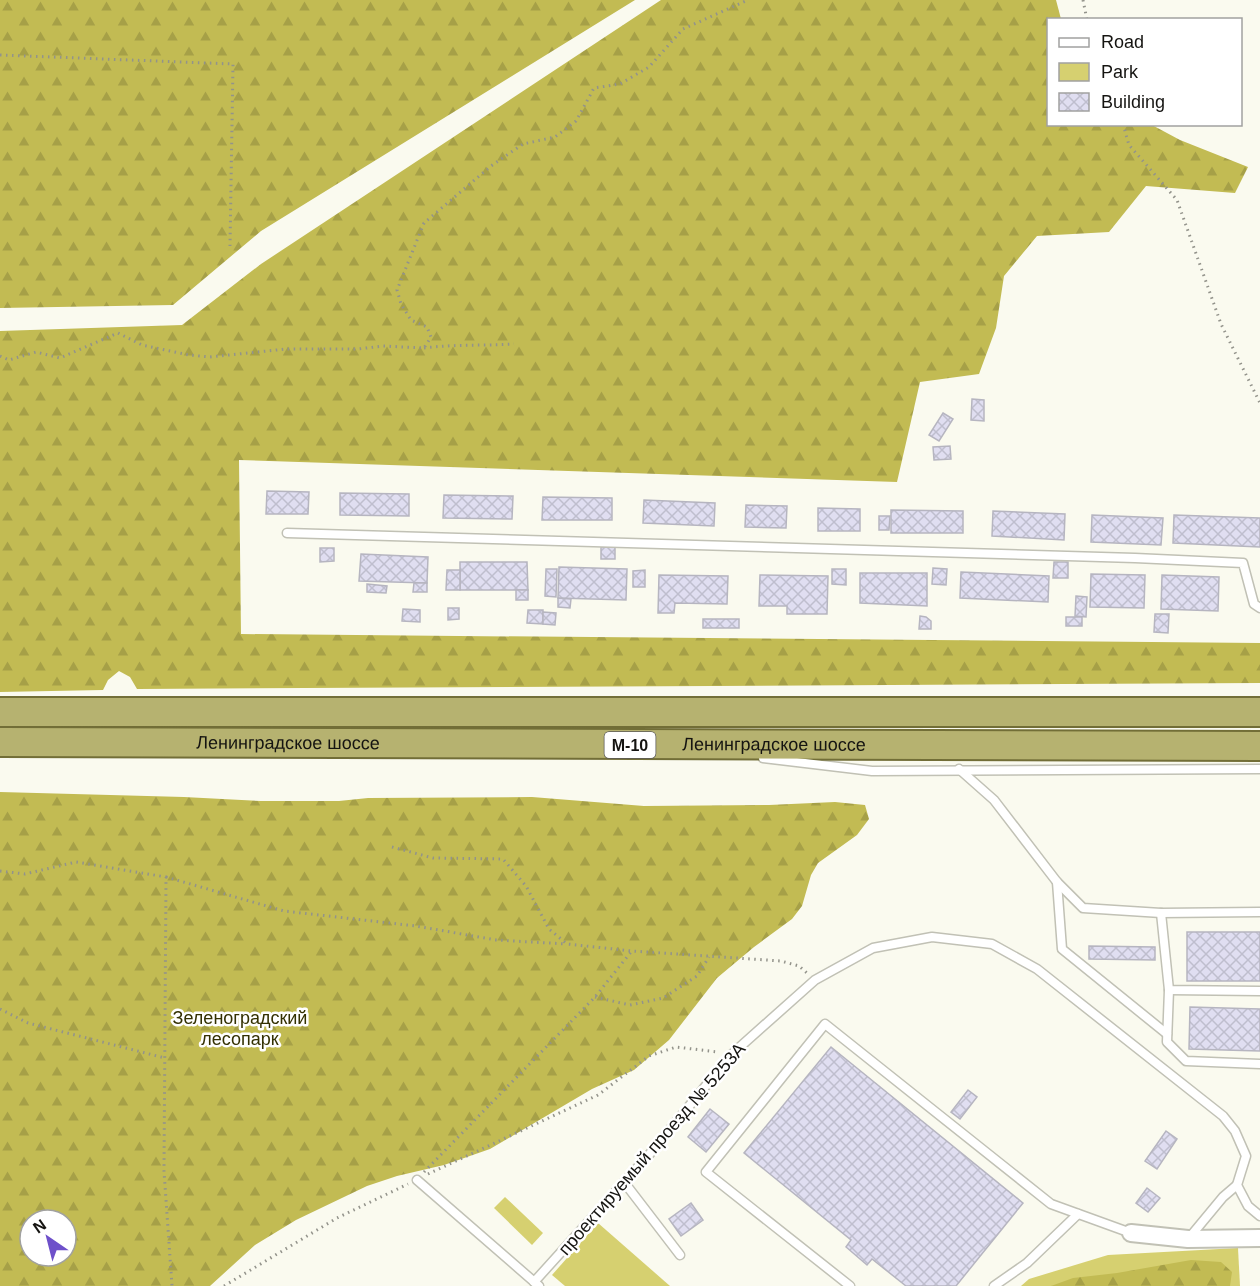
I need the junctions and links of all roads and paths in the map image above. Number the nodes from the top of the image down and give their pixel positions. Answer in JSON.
{"nodes":[{"id":1,"x":748,"y":0,"type":"edge"},
{"id":2,"x":1083,"y":0,"type":"edge"},
{"id":3,"x":1087,"y":18,"type":"edge"},
{"id":4,"x":0,"y":55,"type":"edge"},
{"id":5,"x":1123,"y":126,"type":"edge"},
{"id":6,"x":230,"y":246,"type":"dead end"},
{"id":7,"x":514,"y":344,"type":"dead end"},
{"id":8,"x":424,"y":348,"type":"junction"},
{"id":9,"x":0,"y":356,"type":"edge"},
{"id":10,"x":1260,"y":403,"type":"edge"},
{"id":11,"x":287,"y":533,"type":"dead end"},
{"id":12,"x":1260,"y":608,"type":"edge"},
{"id":13,"x":0,"y":712,"type":"edge"},
{"id":14,"x":1260,"y":712,"type":"edge"},
{"id":15,"x":0,"y":742,"type":"edge"},
{"id":16,"x":664,"y":745,"type":"junction"},
{"id":17,"x":1260,"y":746,"type":"edge"},
{"id":18,"x":733,"y":754,"type":"dead end"},
{"id":19,"x":756,"y":757,"type":"dead end"},
{"id":20,"x":959,"y":769,"type":"junction"},
{"id":21,"x":1260,"y":769,"type":"edge"},
{"id":22,"x":392,"y":847,"type":"dead end"},
{"id":23,"x":0,"y":871,"type":"edge"},
{"id":24,"x":166,"y":877,"type":"junction"},
{"id":25,"x":1057,"y":882,"type":"junction"},
{"id":26,"x":1260,"y":912,"type":"edge"},
{"id":27,"x":1161,"y":913,"type":"junction"},
{"id":28,"x":567,"y":944,"type":"junction"},
{"id":29,"x":632,"y":951,"type":"junction"},
{"id":30,"x":709,"y":957,"type":"junction"},
{"id":31,"x":815,"y":980,"type":"junction"},
{"id":32,"x":1169,"y":990,"type":"junction"},
{"id":33,"x":1260,"y":991,"type":"edge"},
{"id":34,"x":595,"y":997,"type":"junction"},
{"id":35,"x":0,"y":1009,"type":"edge"},
{"id":36,"x":1167,"y":1034,"type":"junction"},
{"id":37,"x":732,"y":1054,"type":"junction"},
{"id":38,"x":165,"y":1058,"type":"junction"},
{"id":39,"x":1260,"y":1064,"type":"edge"},
{"id":40,"x":417,"y":1180,"type":"junction"},
{"id":41,"x":624,"y":1182,"type":"junction"},
{"id":42,"x":1237,"y":1185,"type":"junction"},
{"id":43,"x":1078,"y":1214,"type":"junction"},
{"id":44,"x":1260,"y":1216,"type":"edge"},
{"id":45,"x":1131,"y":1233,"type":"joint"},
{"id":46,"x":1260,"y":1238,"type":"edge"},
{"id":47,"x":1188,"y":1239,"type":"junction"},
{"id":48,"x":680,"y":1255,"type":"dead end"},
{"id":49,"x":537,"y":1284,"type":"edge"},
{"id":50,"x":172,"y":1286,"type":"edge"},
{"id":51,"x":224,"y":1286,"type":"edge"},
{"id":52,"x":850,"y":1286,"type":"edge"},
{"id":53,"x":994,"y":1286,"type":"edge"}],
"edges":[{"from":1,"to":8,"type":"path"},
{"from":2,"to":3,"type":"path"},
{"from":4,"to":6,"type":"path"},
{"from":5,"to":10,"type":"path"},
{"from":7,"to":8,"type":"path"},
{"from":8,"to":9,"type":"path"},
{"from":11,"to":12,"type":"lane"},
{"from":13,"to":14,"type":"highway","name":"Ленинградское шоссе","number":"М-10"},
{"from":15,"to":16,"type":"highway","name":"Ленинградское шоссе","number":"М-10"},
{"from":16,"to":17,"type":"highway","name":"Ленинградское шоссе","number":"М-10"},
{"from":16,"to":18,"type":"lane"},
{"from":19,"to":20,"type":"lane"},
{"from":20,"to":21,"type":"lane"},
{"from":20,"to":25,"type":"lane"},
{"from":22,"to":28,"type":"path"},
{"from":23,"to":24,"type":"path"},
{"from":24,"to":28,"type":"path"},
{"from":24,"to":38,"type":"path"},
{"from":25,"to":27,"type":"lane"},
{"from":25,"to":36,"type":"lane"},
{"from":26,"to":27,"type":"lane"},
{"from":27,"to":32,"type":"lane"},
{"from":28,"to":29,"type":"path"},
{"from":29,"to":30,"type":"path"},
{"from":29,"to":34,"type":"path"},
{"from":30,"to":31,"type":"path"},
{"from":30,"to":34,"type":"path"},
{"from":31,"to":37,"type":"lane","name":"проектируемый проезд № 5253А"},
{"from":31,"to":42,"type":"lane","name":"проектируемый проезд № 5253А"},
{"from":32,"to":33,"type":"lane"},
{"from":32,"to":36,"type":"lane"},
{"from":34,"to":40,"type":"path"},
{"from":35,"to":38,"type":"path"},
{"from":36,"to":39,"type":"lane"},
{"from":37,"to":40,"type":"path"},
{"from":37,"to":41,"type":"lane","name":"проектируемый проезд № 5253А"},
{"from":38,"to":50,"type":"path"},
{"from":40,"to":49,"type":"lane"},
{"from":40,"to":51,"type":"path"},
{"from":41,"to":48,"type":"lane"},
{"from":41,"to":49,"type":"lane","name":"проектируемый проезд № 5253А"},
{"from":42,"to":44,"type":"lane"},
{"from":42,"to":47,"type":"lane"},
{"from":43,"to":45,"type":"lane"},
{"from":43,"to":52,"type":"lane"},
{"from":43,"to":53,"type":"lane"},
{"from":45,"to":47,"type":"street"},
{"from":46,"to":47,"type":"street"}]}
